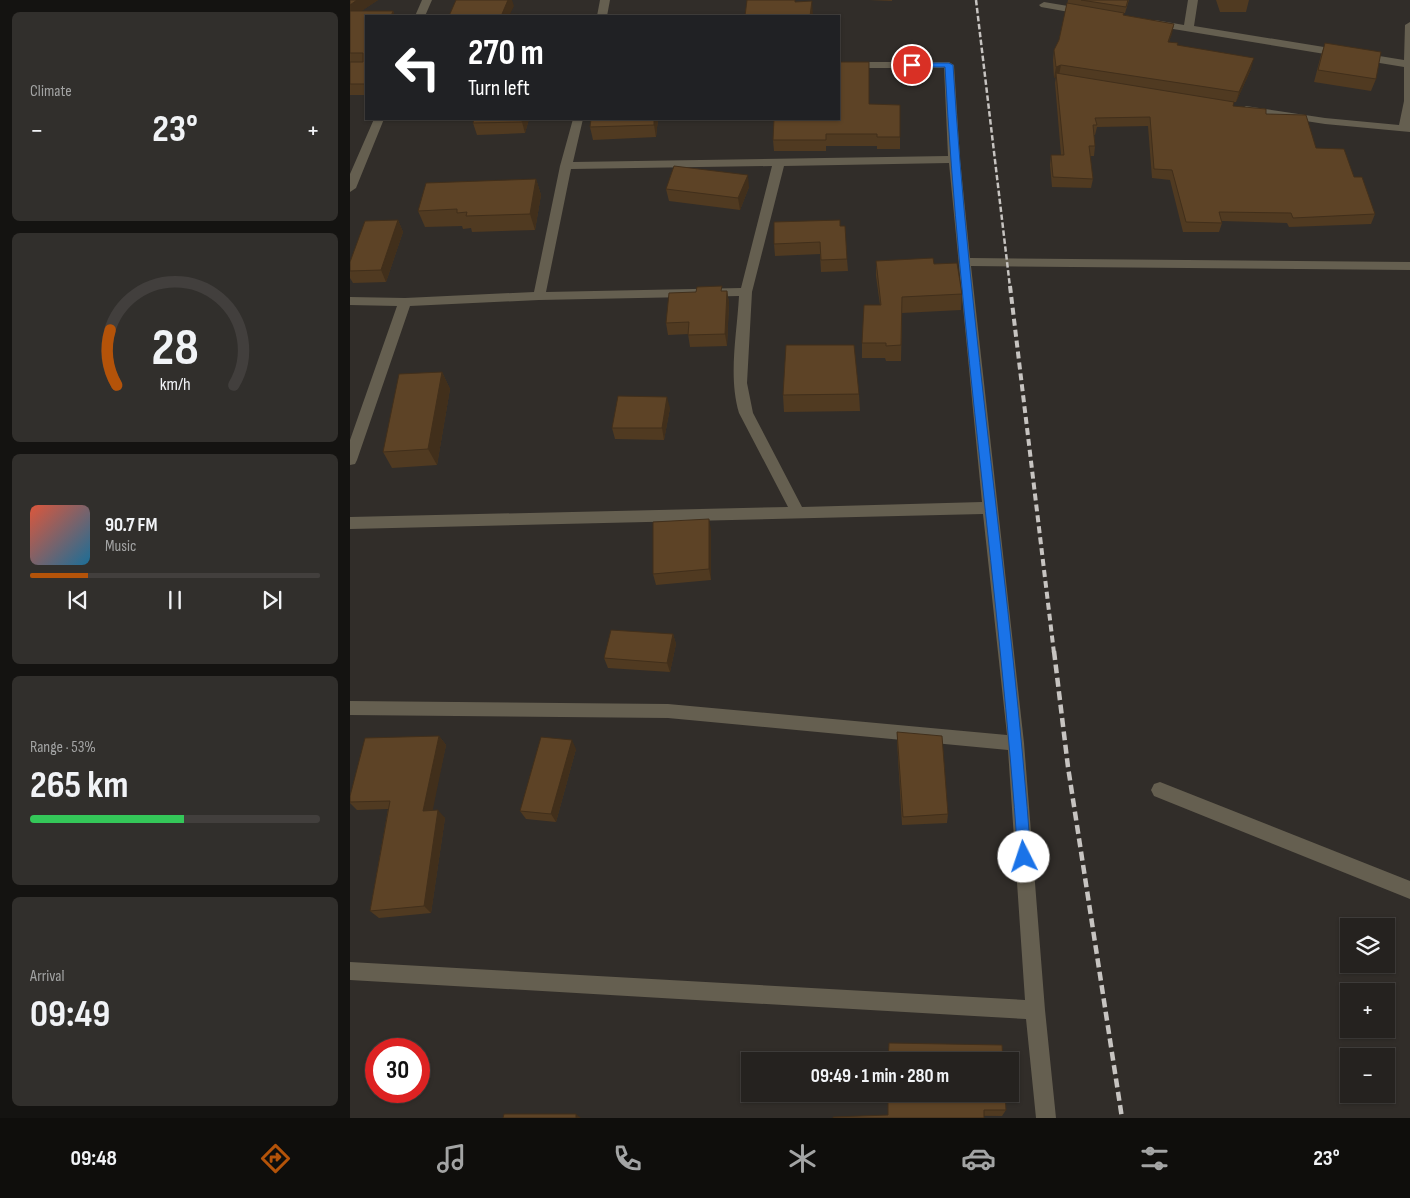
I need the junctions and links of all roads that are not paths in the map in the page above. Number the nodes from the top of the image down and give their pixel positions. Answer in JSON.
{"nodes":[{"id":1,"x":427,"y":0,"type":"edge"},
{"id":2,"x":605,"y":0,"type":"edge"},
{"id":3,"x":1193,"y":0,"type":"edge"},
{"id":4,"x":1044,"y":5,"type":"dead end"},
{"id":5,"x":1092,"y":13,"type":"edge"},
{"id":6,"x":420,"y":15,"type":"edge"},
{"id":7,"x":602,"y":15,"type":"edge"},
{"id":8,"x":1140,"y":20,"type":"edge"},
{"id":9,"x":1410,"y":25,"type":"edge"},
{"id":10,"x":1188,"y":28,"type":"junction"},
{"id":11,"x":1408,"y":64,"type":"junction"},
{"id":12,"x":840,"y":65,"type":"edge"},
{"id":13,"x":1236,"y":107,"type":"edge"},
{"id":14,"x":379,"y":120,"type":"edge"},
{"id":15,"x":578,"y":120,"type":"edge"},
{"id":16,"x":1407,"y":128,"type":"edge"},
{"id":17,"x":954,"y":159,"type":"junction"},
{"id":18,"x":780,"y":162,"type":"junction"},
{"id":19,"x":566,"y":166,"type":"junction"},
{"id":20,"x":350,"y":188,"type":"edge"},
{"id":21,"x":966,"y":262,"type":"junction"},
{"id":22,"x":1410,"y":266,"type":"edge"},
{"id":23,"x":746,"y":292,"type":"junction"},
{"id":24,"x":539,"y":296,"type":"junction"},
{"id":25,"x":350,"y":301,"type":"edge"},
{"id":26,"x":405,"y":302,"type":"junction"},
{"id":27,"x":350,"y":460,"type":"edge"},
{"id":28,"x":990,"y":508,"type":"junction"},
{"id":29,"x":797,"y":511,"type":"junction"},
{"id":30,"x":350,"y":523,"type":"edge"},
{"id":31,"x":350,"y":708,"type":"edge"},
{"id":32,"x":1016,"y":742,"type":"junction"},
{"id":33,"x":1160,"y":790,"type":"dead end"},
{"id":34,"x":1410,"y":890,"type":"edge"},
{"id":35,"x":350,"y":971,"type":"edge"},
{"id":36,"x":1035,"y":1010,"type":"junction"},
{"id":37,"x":1046,"y":1118,"type":"edge"}],
"edges":[{"from":1,"to":6,"type":"street"},
{"from":2,"to":7,"type":"street"},
{"from":3,"to":10,"type":"street"},
{"from":4,"to":5,"type":"street"},
{"from":8,"to":10,"type":"street"},
{"from":9,"to":11,"type":"street"},
{"from":10,"to":11,"type":"street"},
{"from":11,"to":16,"type":"street"},
{"from":12,"to":17,"type":"street"},
{"from":13,"to":16,"type":"street"},
{"from":14,"to":20,"type":"street"},
{"from":15,"to":19,"type":"street"},
{"from":17,"to":18,"type":"street"},
{"from":17,"to":21,"type":"street"},
{"from":18,"to":19,"type":"street"},
{"from":18,"to":23,"type":"street"},
{"from":19,"to":24,"type":"street"},
{"from":21,"to":22,"type":"street"},
{"from":21,"to":28,"type":"street"},
{"from":23,"to":24,"type":"street"},
{"from":23,"to":29,"type":"street"},
{"from":24,"to":26,"type":"street"},
{"from":25,"to":26,"type":"street"},
{"from":26,"to":27,"type":"street"},
{"from":28,"to":29,"type":"street"},
{"from":28,"to":32,"type":"street"},
{"from":29,"to":30,"type":"street"},
{"from":31,"to":32,"type":"street"},
{"from":32,"to":36,"type":"street"},
{"from":33,"to":34,"type":"street"},
{"from":35,"to":36,"type":"street"},
{"from":36,"to":37,"type":"street"}]}
